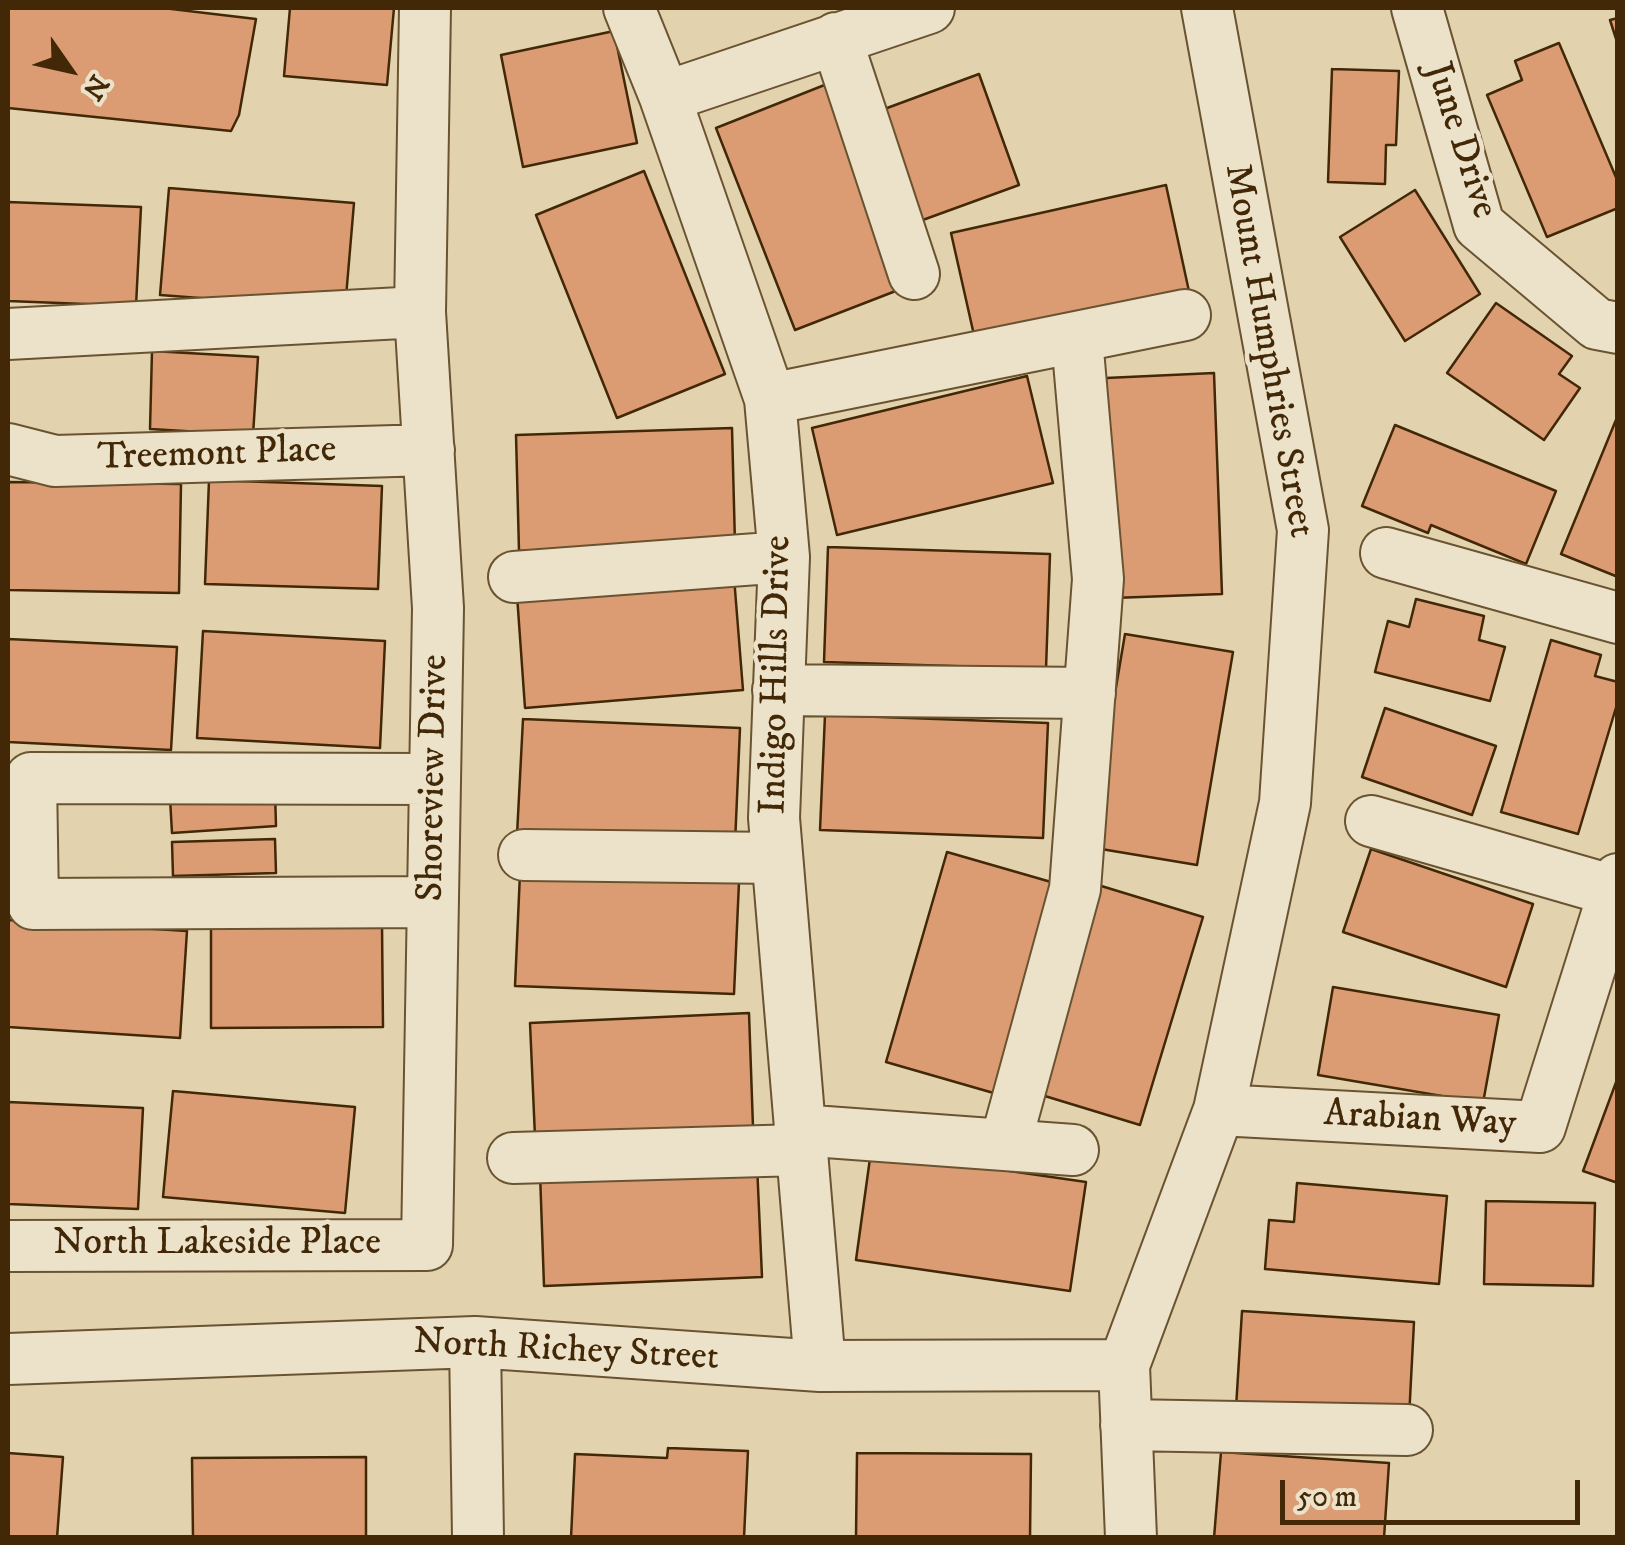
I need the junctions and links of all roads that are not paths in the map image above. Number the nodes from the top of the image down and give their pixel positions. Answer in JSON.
{"nodes":[{"id":1,"x":425,"y":8,"type":"edge"},
{"id":2,"x":629,"y":8,"type":"edge"},
{"id":3,"x":929,"y":8,"type":"edge"},
{"id":4,"x":1208,"y":8,"type":"edge"},
{"id":5,"x":1417,"y":8,"type":"edge"},
{"id":6,"x":836,"y":38,"type":"junction"},
{"id":7,"x":665,"y":96,"type":"junction"},
{"id":8,"x":914,"y":274,"type":"dead end"},
{"id":9,"x":420,"y":312,"type":"junction"},
{"id":10,"x":1185,"y":315,"type":"dead end"},
{"id":11,"x":1618,"y":328,"type":"edge"},
{"id":12,"x":8,"y":334,"type":"edge"},
{"id":13,"x":1077,"y":339,"type":"junction"},
{"id":14,"x":770,"y":399,"type":"junction"},
{"id":15,"x":8,"y":449,"type":"edge"},
{"id":16,"x":429,"y":450,"type":"junction"},
{"id":17,"x":1386,"y":553,"type":"dead end"},
{"id":18,"x":784,"y":557,"type":"junction"},
{"id":19,"x":514,"y":577,"type":"dead end"},
{"id":20,"x":1618,"y":618,"type":"edge"},
{"id":21,"x":778,"y":690,"type":"junction"},
{"id":22,"x":1090,"y":693,"type":"junction"},
{"id":23,"x":435,"y":779,"type":"junction"},
{"id":24,"x":1371,"y":821,"type":"dead end"},
{"id":25,"x":524,"y":855,"type":"dead end"},
{"id":26,"x":777,"y":858,"type":"junction"},
{"id":27,"x":1616,"y":885,"type":"edge"},
{"id":28,"x":433,"y":902,"type":"junction"},
{"id":29,"x":1220,"y":1110,"type":"junction"},
{"id":30,"x":799,"y":1140,"type":"junction"},
{"id":31,"x":1005,"y":1144,"type":"junction"},
{"id":32,"x":1073,"y":1150,"type":"dead end"},
{"id":33,"x":514,"y":1158,"type":"dead end"},
{"id":34,"x":427,"y":1245,"type":"joint"},
{"id":35,"x":8,"y":1246,"type":"edge"},
{"id":36,"x":475,"y":1342,"type":"junction"},
{"id":37,"x":8,"y":1359,"type":"edge"},
{"id":38,"x":1124,"y":1365,"type":"junction"},
{"id":39,"x":820,"y":1366,"type":"junction"},
{"id":40,"x":1126,"y":1425,"type":"junction"},
{"id":41,"x":1407,"y":1430,"type":"dead end"},
{"id":42,"x":478,"y":1538,"type":"edge"},
{"id":43,"x":1131,"y":1538,"type":"edge"}],
"edges":[{"from":1,"to":9,"type":"street","name":"Shoreview Drive"},
{"from":2,"to":7,"type":"street","name":"Indigo Hills Drive"},
{"from":3,"to":6,"type":"street"},
{"from":4,"to":29,"type":"street","name":"Mount Humphries Street"},
{"from":5,"to":11,"type":"street","name":"June Drive"},
{"from":6,"to":7,"type":"street"},
{"from":6,"to":8,"type":"street"},
{"from":7,"to":14,"type":"street","name":"Indigo Hills Drive"},
{"from":9,"to":12,"type":"street"},
{"from":9,"to":16,"type":"street","name":"Shoreview Drive"},
{"from":10,"to":13,"type":"street"},
{"from":13,"to":14,"type":"street"},
{"from":13,"to":22,"type":"street"},
{"from":14,"to":18,"type":"street","name":"Indigo Hills Drive"},
{"from":15,"to":16,"type":"street","name":"Treemont Place"},
{"from":16,"to":23,"type":"street","name":"Shoreview Drive"},
{"from":17,"to":20,"type":"street"},
{"from":18,"to":19,"type":"street"},
{"from":18,"to":21,"type":"street","name":"Indigo Hills Drive"},
{"from":21,"to":22,"type":"street"},
{"from":21,"to":26,"type":"street","name":"Indigo Hills Drive"},
{"from":22,"to":31,"type":"street"},
{"from":23,"to":28,"type":"street","name":"Shoreview Drive"},
{"from":23,"to":28,"type":"street"},
{"from":24,"to":27,"type":"street"},
{"from":25,"to":26,"type":"street"},
{"from":26,"to":30,"type":"street","name":"Indigo Hills Drive"},
{"from":27,"to":29,"type":"street","name":"Arabian Way"},
{"from":28,"to":34,"type":"street","name":"Shoreview Drive"},
{"from":29,"to":38,"type":"street","name":"Mount Humphries Street"},
{"from":30,"to":31,"type":"street"},
{"from":30,"to":33,"type":"street"},
{"from":30,"to":39,"type":"street","name":"Indigo Hills Drive"},
{"from":31,"to":32,"type":"street"},
{"from":34,"to":35,"type":"street","name":"North Lakeside Place"},
{"from":36,"to":37,"type":"street","name":"North Richey Street"},
{"from":36,"to":39,"type":"street","name":"North Richey Street"},
{"from":36,"to":42,"type":"street"},
{"from":38,"to":39,"type":"street","name":"North Richey Street"},
{"from":38,"to":40,"type":"street"},
{"from":40,"to":41,"type":"street"},
{"from":40,"to":43,"type":"street"}]}
